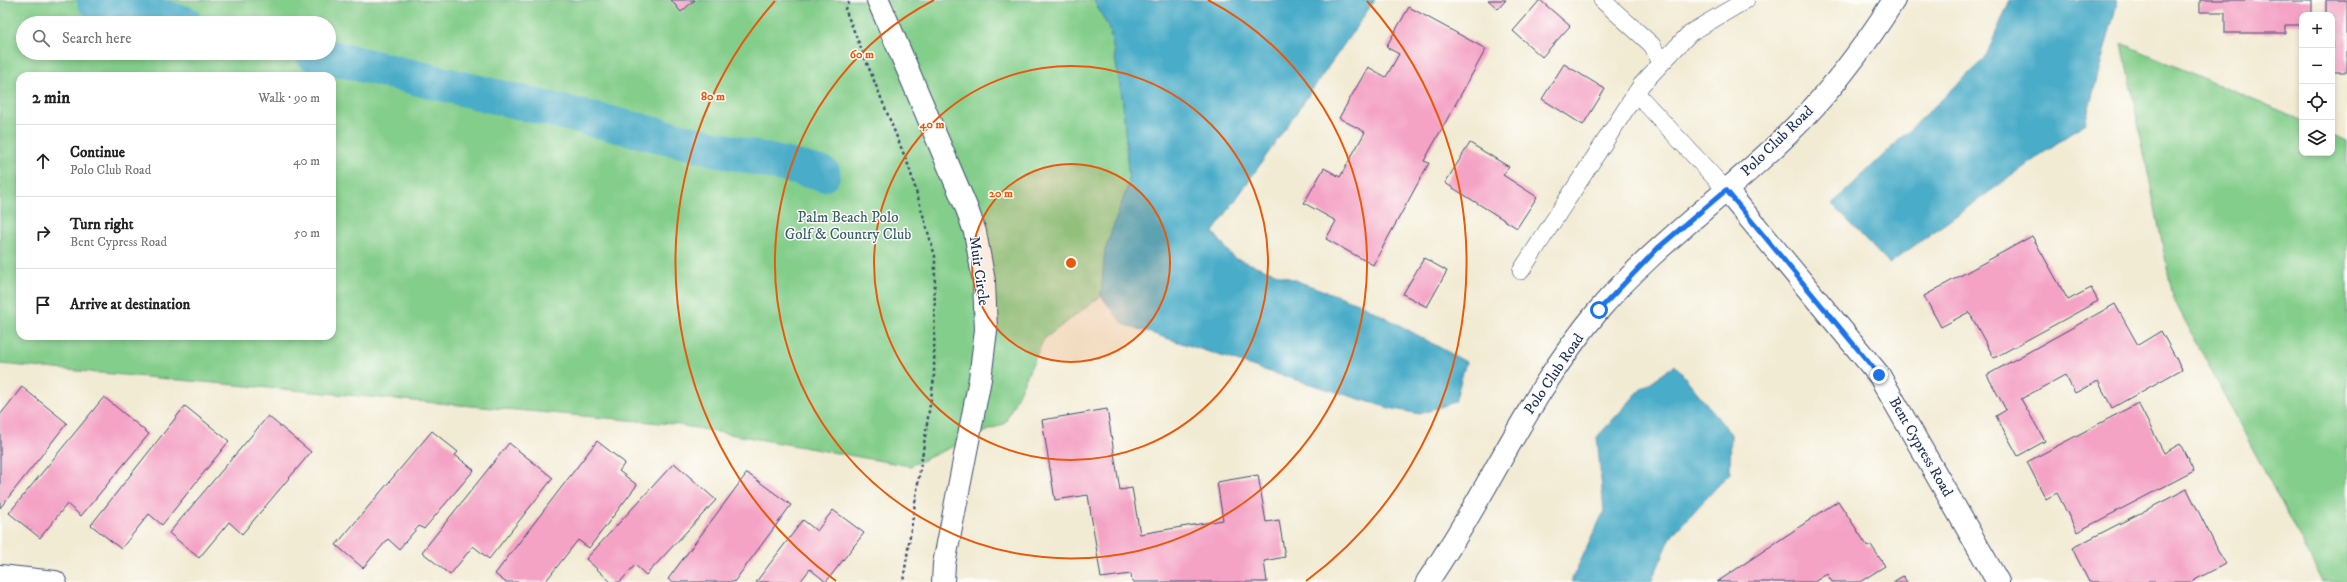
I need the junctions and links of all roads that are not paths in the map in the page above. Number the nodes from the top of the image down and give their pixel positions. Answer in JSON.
{"nodes":[{"id":1,"x":878,"y":0,"type":"edge"},
{"id":2,"x":1602,"y":0,"type":"edge"},
{"id":3,"x":1746,"y":0,"type":"edge"},
{"id":4,"x":1894,"y":0,"type":"edge"},
{"id":5,"x":1661,"y":63,"type":"junction"},
{"id":6,"x":1636,"y":93,"type":"junction"},
{"id":7,"x":1726,"y":190,"type":"junction"},
{"id":8,"x":1522,"y":271,"type":"dead end"},
{"id":9,"x":0,"y":576,"type":"edge"},
{"id":10,"x":55,"y":582,"type":"edge"},
{"id":11,"x":942,"y":582,"type":"edge"},
{"id":12,"x":1427,"y":582,"type":"edge"},
{"id":13,"x":1998,"y":582,"type":"edge"}],
"edges":[{"from":1,"to":11,"type":"street","name":"Muir Circle"},
{"from":2,"to":5,"type":"lane"},
{"from":3,"to":5,"type":"lane"},
{"from":4,"to":7,"type":"street","name":"Polo Club Road"},
{"from":5,"to":6,"type":"lane"},
{"from":6,"to":7,"type":"lane"},
{"from":6,"to":8,"type":"lane"},
{"from":7,"to":12,"type":"street","name":"Polo Club Road"},
{"from":7,"to":13,"type":"street","name":"Bent Cypress Road"},
{"from":9,"to":10,"type":"street"}]}
